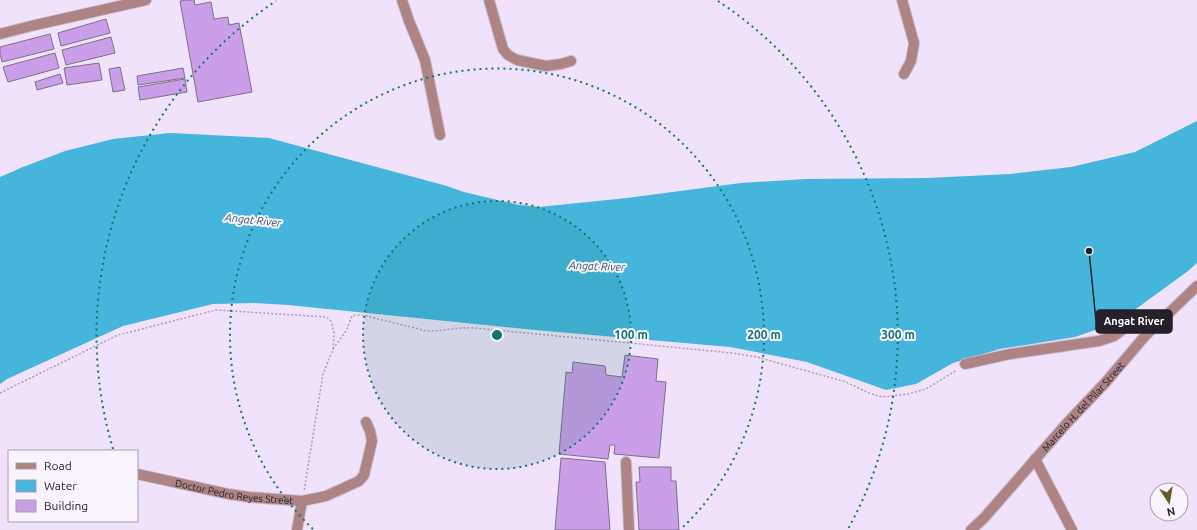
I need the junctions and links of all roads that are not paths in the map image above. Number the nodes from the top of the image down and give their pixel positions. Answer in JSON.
{"nodes":[{"id":1,"x":146,"y":0,"type":"edge"},
{"id":2,"x":402,"y":0,"type":"edge"},
{"id":3,"x":489,"y":0,"type":"edge"},
{"id":4,"x":902,"y":0,"type":"edge"},
{"id":5,"x":0,"y":34,"type":"edge"},
{"id":6,"x":572,"y":61,"type":"dead end"},
{"id":7,"x":904,"y":74,"type":"dead end"},
{"id":8,"x":440,"y":134,"type":"dead end"},
{"id":9,"x":1197,"y":286,"type":"edge"},
{"id":10,"x":1160,"y":321,"type":"junction"},
{"id":11,"x":965,"y":364,"type":"road end"},
{"id":12,"x":366,"y":422,"type":"dead end"},
{"id":13,"x":1035,"y":459,"type":"junction"},
{"id":14,"x":626,"y":462,"type":"dead end"},
{"id":15,"x":138,"y":474,"type":"edge"},
{"id":16,"x":302,"y":501,"type":"junction"},
{"id":17,"x":297,"y":530,"type":"edge"},
{"id":18,"x":629,"y":530,"type":"edge"},
{"id":19,"x":971,"y":530,"type":"edge"},
{"id":20,"x":1072,"y":530,"type":"edge"}],
"edges":[{"from":1,"to":5,"type":"street"},
{"from":2,"to":8,"type":"street"},
{"from":3,"to":6,"type":"street"},
{"from":4,"to":7,"type":"street"},
{"from":9,"to":10,"type":"street","name":"Marcelo H. del Pilar Street"},
{"from":10,"to":11,"type":"street"},
{"from":10,"to":13,"type":"street","name":"Marcelo H. del Pilar Street"},
{"from":12,"to":16,"type":"street"},
{"from":13,"to":19,"type":"street","name":"Marcelo H. del Pilar Street"},
{"from":13,"to":20,"type":"street"},
{"from":14,"to":18,"type":"street"},
{"from":15,"to":16,"type":"street","name":"Doctor Pedro Reyes Street"},
{"from":16,"to":17,"type":"street","name":"Doctor Pedro Reyes Street"}]}
